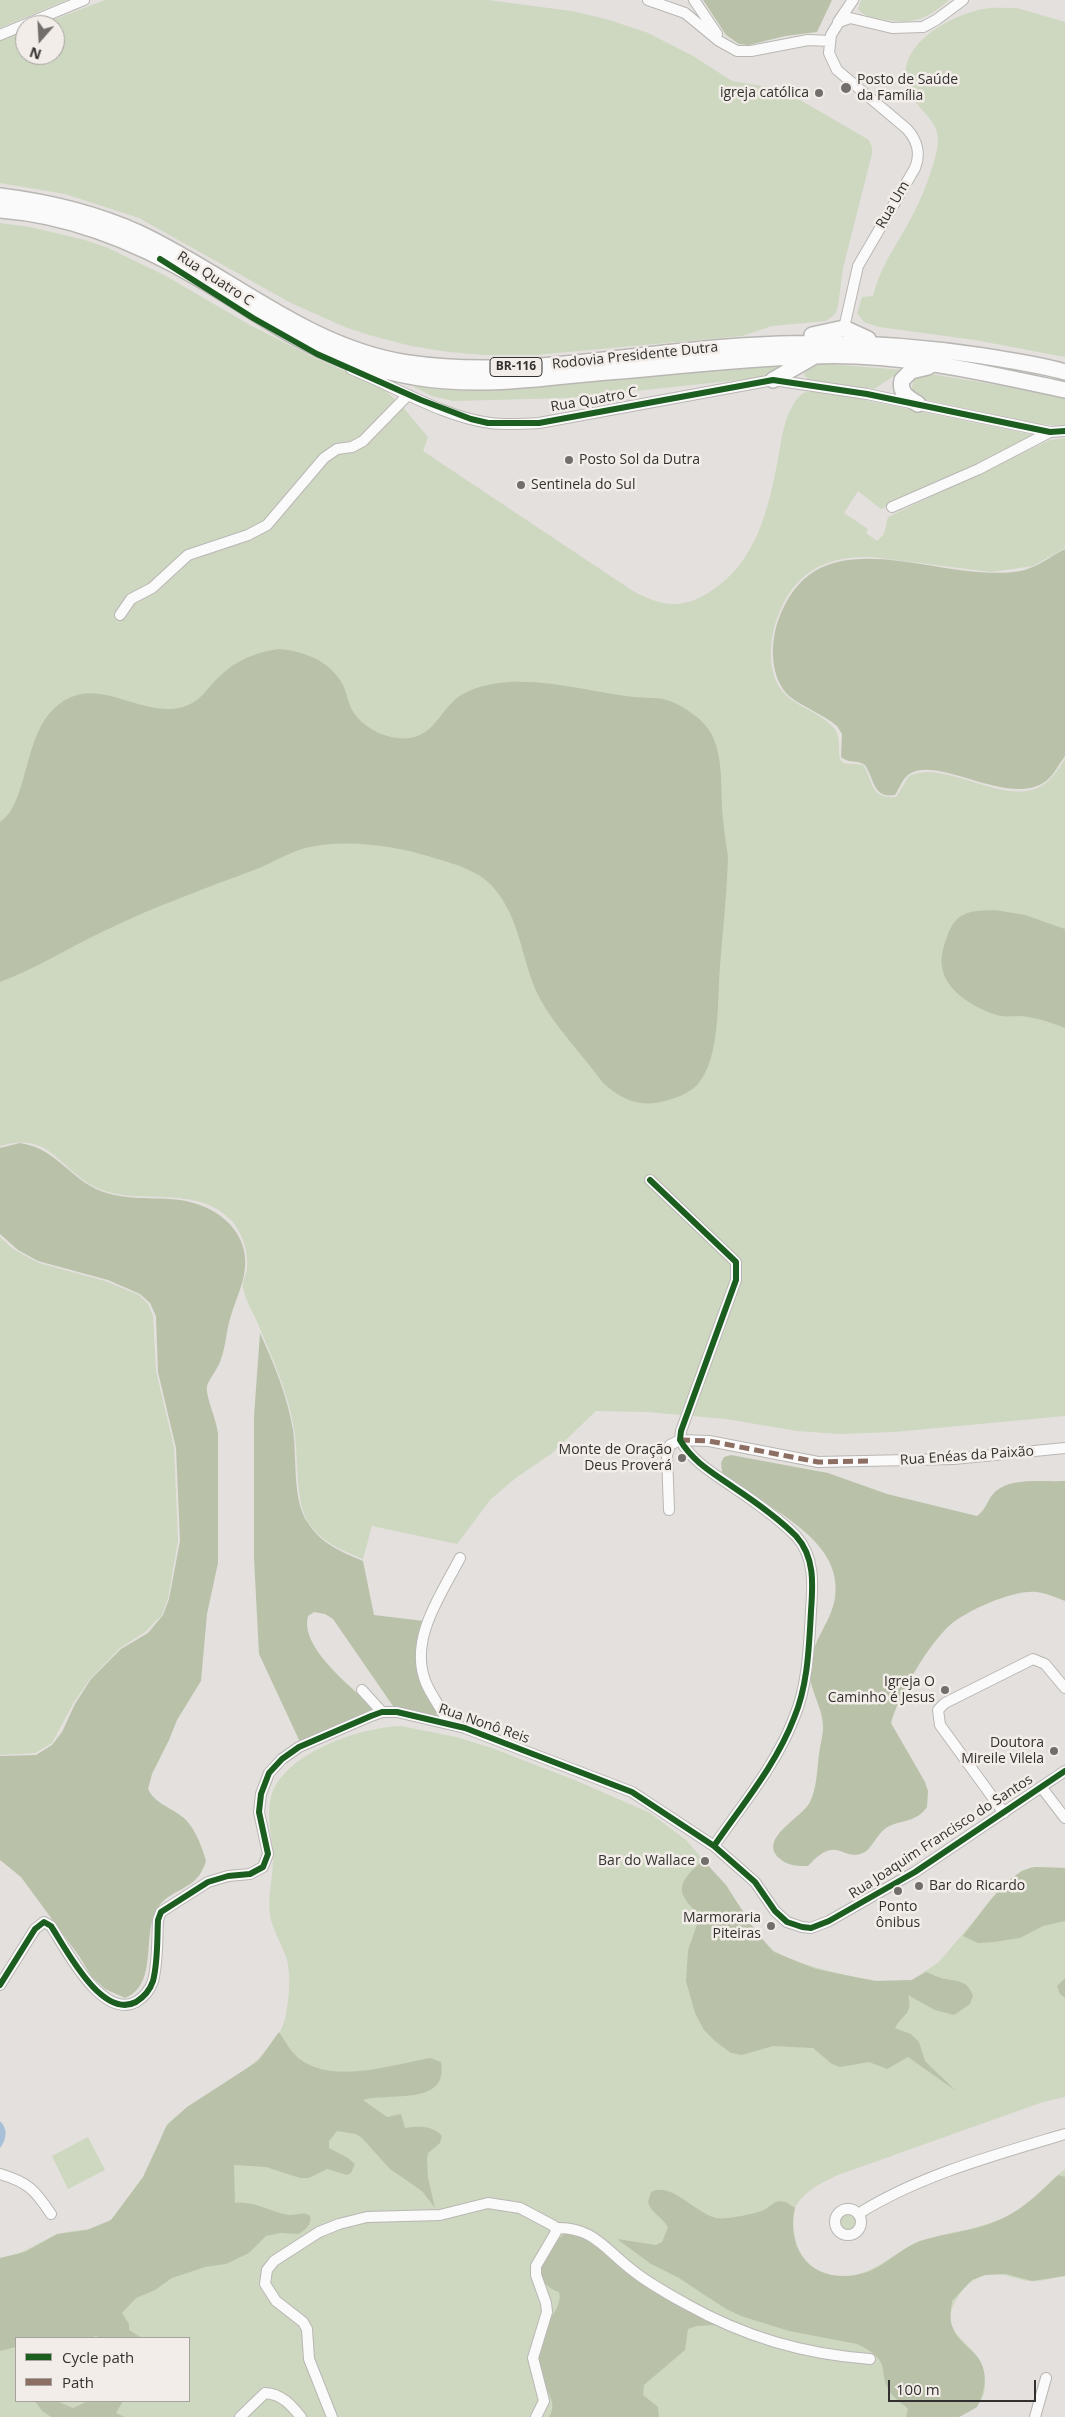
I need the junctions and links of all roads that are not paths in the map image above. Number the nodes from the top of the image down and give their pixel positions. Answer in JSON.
{"nodes":[{"id":1,"x":84,"y":0,"type":"edge"},
{"id":2,"x":648,"y":0,"type":"edge"},
{"id":3,"x":694,"y":0,"type":"edge"},
{"id":4,"x":853,"y":0,"type":"edge"},
{"id":5,"x":963,"y":0,"type":"edge"},
{"id":6,"x":838,"y":23,"type":"junction"},
{"id":7,"x":0,"y":35,"type":"edge"},
{"id":8,"x":830,"y":40,"type":"junction"},
{"id":9,"x":727,"y":46,"type":"junction"},
{"id":10,"x":0,"y":196,"type":"edge"},
{"id":11,"x":0,"y":210,"type":"edge"},
{"id":12,"x":160,"y":259,"type":"junction"},
{"id":13,"x":844,"y":328,"type":"junction"},
{"id":14,"x":882,"y":343,"type":"junction"},
{"id":15,"x":756,"y":345,"type":"junction"},
{"id":16,"x":816,"y":356,"type":"junction"},
{"id":17,"x":950,"y":366,"type":"junction"},
{"id":18,"x":1065,"y":372,"type":"edge"},
{"id":19,"x":773,"y":380,"type":"junction"},
{"id":20,"x":1065,"y":390,"type":"edge"},
{"id":21,"x":406,"y":397,"type":"dead end"},
{"id":22,"x":918,"y":404,"type":"junction"},
{"id":23,"x":1050,"y":432,"type":"junction"},
{"id":24,"x":1065,"y":432,"type":"edge"},
{"id":25,"x":892,"y":507,"type":"dead end"},
{"id":26,"x":120,"y":614,"type":"dead end"},
{"id":27,"x":650,"y":1180,"type":"dead end"},
{"id":28,"x":680,"y":1440,"type":"junction"},
{"id":29,"x":1065,"y":1448,"type":"edge"},
{"id":30,"x":669,"y":1510,"type":"dead end"},
{"id":31,"x":460,"y":1558,"type":"dead end"},
{"id":32,"x":1064,"y":1683,"type":"edge"},
{"id":33,"x":362,"y":1690,"type":"dead end"},
{"id":34,"x":382,"y":1712,"type":"junction"},
{"id":35,"x":448,"y":1723,"type":"junction"},
{"id":36,"x":1065,"y":1771,"type":"edge"},
{"id":37,"x":1042,"y":1788,"type":"junction"},
{"id":38,"x":1004,"y":1813,"type":"junction"},
{"id":39,"x":1065,"y":1818,"type":"edge"},
{"id":40,"x":714,"y":1846,"type":"junction"},
{"id":41,"x":0,"y":1985,"type":"edge"},
{"id":42,"x":1065,"y":2134,"type":"edge"},
{"id":43,"x":0,"y":2174,"type":"edge"},
{"id":44,"x":51,"y":2214,"type":"dead end"},
{"id":45,"x":858,"y":2214,"type":"dead end"},
{"id":46,"x":555,"y":2228,"type":"junction"},
{"id":47,"x":870,"y":2359,"type":"dead end"},
{"id":48,"x":1046,"y":2378,"type":"dead end"},
{"id":49,"x":240,"y":2417,"type":"edge"},
{"id":50,"x":301,"y":2417,"type":"edge"},
{"id":51,"x":332,"y":2417,"type":"edge"},
{"id":52,"x":536,"y":2417,"type":"edge"},
{"id":53,"x":1035,"y":2417,"type":"edge"}],
"edges":[{"from":1,"to":7,"type":"street"},
{"from":2,"to":9,"type":"street"},
{"from":3,"to":9,"type":"street"},
{"from":4,"to":6,"type":"street"},
{"from":5,"to":6,"type":"street"},
{"from":6,"to":8,"type":"street"},
{"from":8,"to":9,"type":"street"},
{"from":8,"to":13,"type":"street","name":"Rua Um"},
{"from":10,"to":15,"type":"highway","name":"Rodovia Presidente Dutra","number":"BR-116"},
{"from":11,"to":12,"type":"highway","name":"Rodovia Presidente Dutra","number":"BR-116"},
{"from":12,"to":16,"type":"highway","name":"Rodovia Presidente Dutra","number":"BR-116"},
{"from":12,"to":19,"type":"street","name":"Rua Quatro C"},
{"from":13,"to":14,"type":"highway"},
{"from":13,"to":15,"type":"highway"},
{"from":14,"to":15,"type":"highway","name":"Rodovia Presidente Dutra","number":"BR-116"},
{"from":14,"to":18,"type":"highway","name":"Rodovia Presidente Dutra","number":"BR-116"},
{"from":16,"to":17,"type":"highway","name":"Rodovia Presidente Dutra","number":"BR-116"},
{"from":16,"to":19,"type":"highway"},
{"from":17,"to":20,"type":"highway","name":"Rodovia Presidente Dutra","number":"BR-116"},
{"from":17,"to":22,"type":"highway"},
{"from":19,"to":22,"type":"street","name":"Rua Quatro C"},
{"from":21,"to":26,"type":"street"},
{"from":22,"to":23,"type":"street","name":"Rua Quatro C"},
{"from":23,"to":24,"type":"street","name":"Rua Quatro C"},
{"from":23,"to":25,"type":"street"},
{"from":27,"to":28,"type":"street"},
{"from":28,"to":29,"type":"street","name":"Rua Enéas da Paixão"},
{"from":28,"to":30,"type":"street"},
{"from":28,"to":40,"type":"street"},
{"from":31,"to":35,"type":"street"},
{"from":32,"to":38,"type":"street"},
{"from":33,"to":34,"type":"street"},
{"from":34,"to":35,"type":"street","name":"Rua Nonô Reis"},
{"from":34,"to":41,"type":"street","name":"Rua Nonô Reis"},
{"from":35,"to":40,"type":"street","name":"Rua Nonô Reis"},
{"from":36,"to":37,"type":"street","name":"Rua Joaquim Francisco do Santos"},
{"from":37,"to":38,"type":"street","name":"Rua Joaquim Francisco do Santos"},
{"from":37,"to":39,"type":"street"},
{"from":38,"to":40,"type":"street","name":"Rua Joaquim Francisco do Santos"},
{"from":42,"to":45,"type":"street"},
{"from":43,"to":44,"type":"street"},
{"from":46,"to":47,"type":"street"},
{"from":46,"to":51,"type":"street"},
{"from":46,"to":52,"type":"street"},
{"from":48,"to":53,"type":"street"},
{"from":49,"to":50,"type":"street"}]}
